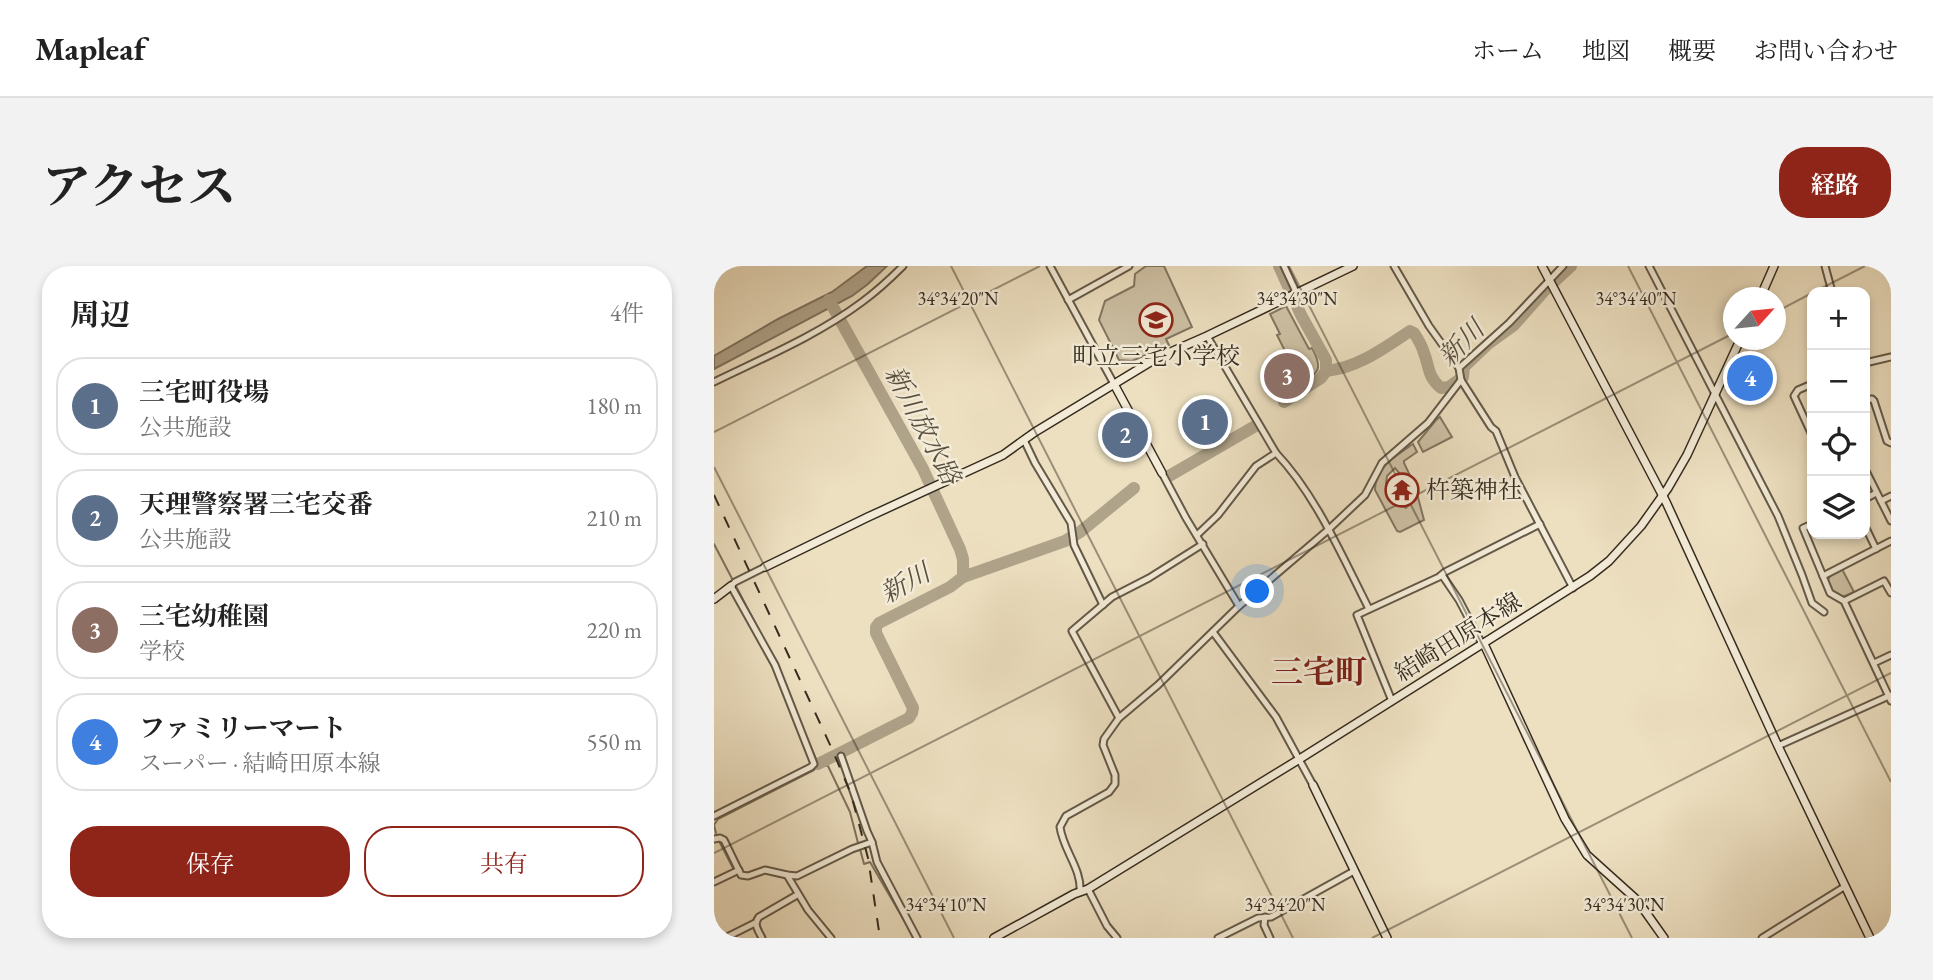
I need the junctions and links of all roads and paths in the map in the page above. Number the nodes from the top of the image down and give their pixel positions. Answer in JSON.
{"nodes":[{"id":1,"x":903,"y":266,"type":"edge"},
{"id":2,"x":1050,"y":266,"type":"edge"},
{"id":3,"x":1129,"y":266,"type":"edge"},
{"id":4,"x":1284,"y":266,"type":"edge"},
{"id":5,"x":1353,"y":266,"type":"edge"},
{"id":6,"x":1394,"y":266,"type":"edge"},
{"id":7,"x":1542,"y":266,"type":"edge"},
{"id":8,"x":1563,"y":266,"type":"edge"},
{"id":9,"x":1648,"y":266,"type":"edge"},
{"id":10,"x":1774,"y":266,"type":"edge"},
{"id":11,"x":1825,"y":266,"type":"edge"},
{"id":12,"x":1552,"y":282,"type":"junction"},
{"id":13,"x":1765,"y":287,"type":"edge"},
{"id":14,"x":1831,"y":287,"type":"edge"},
{"id":15,"x":1293,"y":296,"type":"junction"},
{"id":16,"x":1068,"y":300,"type":"junction"},
{"id":17,"x":1207,"y":336,"type":"junction"},
{"id":18,"x":1735,"y":350,"type":"edge"},
{"id":19,"x":1891,"y":357,"type":"edge"},
{"id":20,"x":1870,"y":362,"type":"edge"},
{"id":21,"x":1459,"y":368,"type":"junction"},
{"id":22,"x":1461,"y":380,"type":"junction"},
{"id":23,"x":714,"y":383,"type":"edge"},
{"id":24,"x":1114,"y":384,"type":"junction"},
{"id":25,"x":1807,"y":386,"type":"edge"},
{"id":26,"x":1715,"y":394,"type":"junction"},
{"id":27,"x":1870,"y":399,"type":"edge"},
{"id":28,"x":1807,"y":424,"type":"edge"},
{"id":29,"x":1024,"y":440,"type":"junction"},
{"id":30,"x":1891,"y":443,"type":"edge"},
{"id":31,"x":1276,"y":453,"type":"junction"},
{"id":32,"x":1161,"y":473,"type":"joint"},
{"id":33,"x":1868,"y":476,"type":"edge"},
{"id":34,"x":1877,"y":493,"type":"junction"},
{"id":35,"x":1663,"y":496,"type":"junction"},
{"id":36,"x":1870,"y":496,"type":"edge"},
{"id":37,"x":1891,"y":496,"type":"edge"},
{"id":38,"x":1881,"y":501,"type":"junction"},
{"id":39,"x":1891,"y":521,"type":"edge"},
{"id":40,"x":1540,"y":524,"type":"junction"},
{"id":41,"x":1328,"y":530,"type":"junction"},
{"id":42,"x":1197,"y":535,"type":"junction"},
{"id":43,"x":1870,"y":536,"type":"edge"},
{"id":44,"x":1808,"y":539,"type":"edge"},
{"id":45,"x":1891,"y":541,"type":"edge"},
{"id":46,"x":1203,"y":544,"type":"junction"},
{"id":47,"x":1876,"y":549,"type":"junction"},
{"id":48,"x":765,"y":568,"type":"joint"},
{"id":49,"x":1442,"y":575,"type":"junction"},
{"id":50,"x":1823,"y":576,"type":"junction"},
{"id":51,"x":731,"y":586,"type":"junction"},
{"id":52,"x":1573,"y":588,"type":"junction"},
{"id":53,"x":1891,"y":593,"type":"edge"},
{"id":54,"x":714,"y":599,"type":"edge"},
{"id":55,"x":1844,"y":601,"type":"junction"},
{"id":56,"x":1103,"y":605,"type":"junction"},
{"id":57,"x":1240,"y":606,"type":"junction"},
{"id":58,"x":1369,"y":609,"type":"junction"},
{"id":59,"x":1824,"y":612,"type":"dead end"},
{"id":60,"x":1213,"y":632,"type":"junction"},
{"id":61,"x":1484,"y":644,"type":"junction"},
{"id":62,"x":1891,"y":655,"type":"edge"},
{"id":63,"x":1874,"y":663,"type":"junction"},
{"id":64,"x":1890,"y":698,"type":"edge"},
{"id":65,"x":1392,"y":701,"type":"junction"},
{"id":66,"x":1119,"y":718,"type":"junction"},
{"id":67,"x":1778,"y":746,"type":"junction"},
{"id":68,"x":841,"y":756,"type":"dead end"},
{"id":69,"x":1298,"y":760,"type":"junction"},
{"id":70,"x":1313,"y":785,"type":"joint"},
{"id":71,"x":714,"y":816,"type":"edge"},
{"id":72,"x":714,"y":838,"type":"edge"},
{"id":73,"x":872,"y":842,"type":"junction"},
{"id":74,"x":736,"y":871,"type":"junction"},
{"id":75,"x":1354,"y":871,"type":"junction"},
{"id":76,"x":787,"y":875,"type":"junction"},
{"id":77,"x":714,"y":882,"type":"edge"},
{"id":78,"x":1844,"y":887,"type":"junction"},
{"id":79,"x":1084,"y":890,"type":"junction"},
{"id":80,"x":797,"y":895,"type":"junction"},
{"id":81,"x":1265,"y":917,"type":"junction"},
{"id":82,"x":755,"y":923,"type":"junction"},
{"id":83,"x":725,"y":938,"type":"edge"},
{"id":84,"x":762,"y":938,"type":"edge"},
{"id":85,"x":831,"y":938,"type":"edge"},
{"id":86,"x":917,"y":938,"type":"edge"},
{"id":87,"x":994,"y":938,"type":"edge"},
{"id":88,"x":1117,"y":938,"type":"edge"},
{"id":89,"x":1218,"y":938,"type":"edge"},
{"id":90,"x":1270,"y":938,"type":"edge"},
{"id":91,"x":1387,"y":938,"type":"edge"},
{"id":92,"x":1664,"y":938,"type":"edge"},
{"id":93,"x":1762,"y":938,"type":"edge"},
{"id":94,"x":1870,"y":938,"type":"edge"}],
"edges":[{"from":1,"to":23,"type":"street"},
{"from":2,"to":16,"type":"street"},
{"from":3,"to":16,"type":"street"},
{"from":4,"to":15,"type":"street"},
{"from":5,"to":15,"type":"street"},
{"from":6,"to":21,"type":"street"},
{"from":7,"to":12,"type":"street"},
{"from":8,"to":12,"type":"street"},
{"from":9,"to":26,"type":"street"},
{"from":10,"to":13,"type":"street"},
{"from":11,"to":14,"type":"street"},
{"from":12,"to":21,"type":"street"},
{"from":12,"to":35,"type":"street"},
{"from":15,"to":17,"type":"street"},
{"from":16,"to":24,"type":"street"},
{"from":17,"to":24,"type":"street"},
{"from":17,"to":31,"type":"street"},
{"from":18,"to":26,"type":"street","name":"結崎田原本線"},
{"from":19,"to":20,"type":"street"},
{"from":21,"to":22,"type":"street"},
{"from":22,"to":40,"type":"street"},
{"from":22,"to":41,"type":"street"},
{"from":24,"to":29,"type":"street"},
{"from":24,"to":32,"type":"street"},
{"from":25,"to":28,"type":"street"},
{"from":26,"to":35,"type":"street","name":"結崎田原本線"},
{"from":26,"to":59,"type":"street"},
{"from":27,"to":30,"type":"street"},
{"from":29,"to":48,"type":"street"},
{"from":29,"to":56,"type":"street"},
{"from":31,"to":41,"type":"street"},
{"from":31,"to":42,"type":"street"},
{"from":32,"to":42,"type":"street"},
{"from":33,"to":34,"type":"street"},
{"from":34,"to":36,"type":"street"},
{"from":34,"to":38,"type":"street"},
{"from":35,"to":52,"type":"street","name":"結崎田原本線"},
{"from":35,"to":67,"type":"street"},
{"from":37,"to":38,"type":"street"},
{"from":38,"to":39,"type":"street"},
{"from":40,"to":49,"type":"street"},
{"from":40,"to":52,"type":"street"},
{"from":41,"to":57,"type":"street"},
{"from":41,"to":58,"type":"street"},
{"from":42,"to":46,"type":"street"},
{"from":43,"to":47,"type":"street"},
{"from":44,"to":50,"type":"street"},
{"from":45,"to":47,"type":"street"},
{"from":46,"to":56,"type":"street"},
{"from":46,"to":57,"type":"street"},
{"from":47,"to":50,"type":"street"},
{"from":48,"to":51,"type":"street"},
{"from":49,"to":58,"type":"street"},
{"from":49,"to":61,"type":"street"},
{"from":50,"to":55,"type":"street"},
{"from":51,"to":54,"type":"street"},
{"from":51,"to":71,"type":"street"},
{"from":52,"to":61,"type":"street","name":"結崎田原本線"},
{"from":53,"to":55,"type":"street"},
{"from":55,"to":63,"type":"street"},
{"from":56,"to":66,"type":"street"},
{"from":57,"to":60,"type":"street"},
{"from":58,"to":65,"type":"street"},
{"from":60,"to":66,"type":"street"},
{"from":60,"to":69,"type":"street"},
{"from":61,"to":65,"type":"street","name":"結崎田原本線"},
{"from":61,"to":92,"type":"street"},
{"from":62,"to":63,"type":"street"},
{"from":63,"to":64,"type":"street"},
{"from":64,"to":67,"type":"street"},
{"from":65,"to":69,"type":"street","name":"結崎田原本線"},
{"from":66,"to":79,"type":"street"},
{"from":67,"to":78,"type":"street"},
{"from":68,"to":73,"type":"street"},
{"from":69,"to":70,"type":"street"},
{"from":69,"to":79,"type":"street","name":"結崎田原本線"},
{"from":70,"to":75,"type":"street"},
{"from":72,"to":74,"type":"street"},
{"from":73,"to":76,"type":"street"},
{"from":73,"to":86,"type":"street"},
{"from":74,"to":76,"type":"street"},
{"from":74,"to":77,"type":"street"},
{"from":75,"to":81,"type":"street"},
{"from":75,"to":91,"type":"street"},
{"from":76,"to":80,"type":"street"},
{"from":78,"to":93,"type":"street"},
{"from":78,"to":94,"type":"street"},
{"from":79,"to":87,"type":"street","name":"結崎田原本線"},
{"from":79,"to":88,"type":"street"},
{"from":80,"to":82,"type":"street"},
{"from":80,"to":85,"type":"street"},
{"from":81,"to":89,"type":"street"},
{"from":81,"to":90,"type":"street"},
{"from":82,"to":83,"type":"street"},
{"from":82,"to":84,"type":"street"}]}
